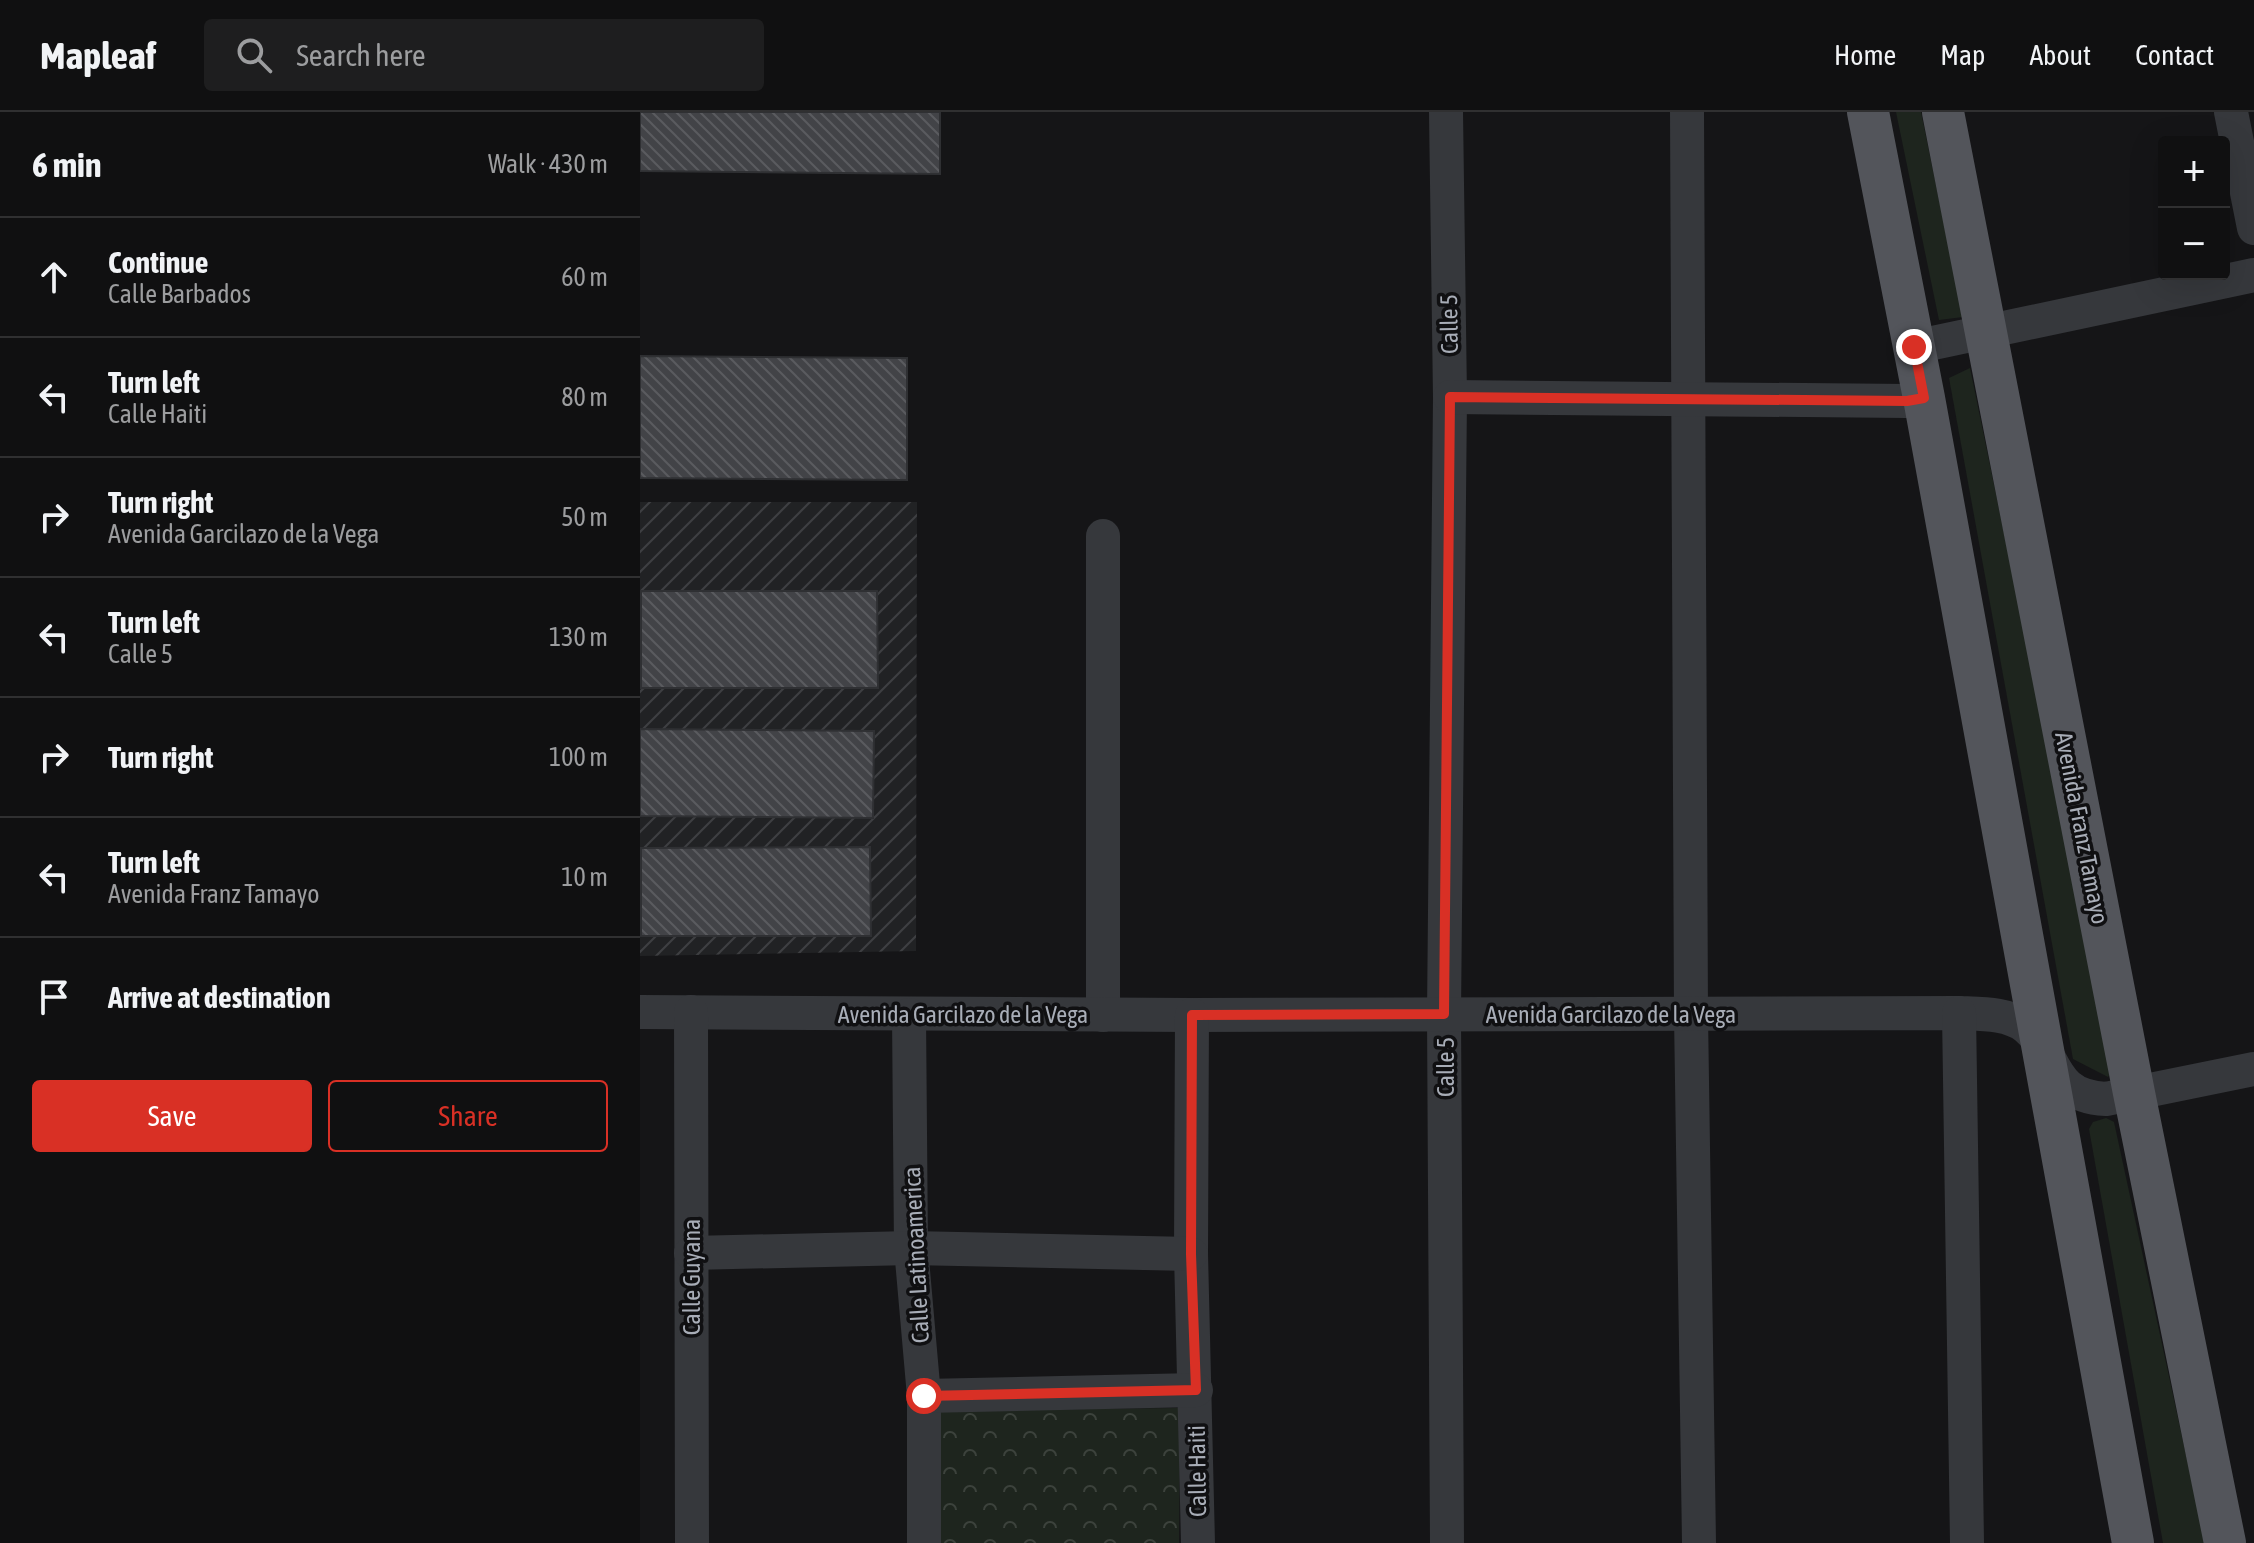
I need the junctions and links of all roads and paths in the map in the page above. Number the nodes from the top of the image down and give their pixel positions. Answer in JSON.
{"nodes":[{"id":1,"x":1446,"y":112,"type":"edge"},
{"id":2,"x":1687,"y":112,"type":"edge"},
{"id":3,"x":1868,"y":112,"type":"edge"},
{"id":4,"x":1943,"y":112,"type":"edge"},
{"id":5,"x":2231,"y":112,"type":"edge"},
{"id":6,"x":2254,"y":228,"type":"edge"},
{"id":7,"x":2254,"y":275,"type":"edge"},
{"id":8,"x":1985,"y":330,"type":"junction"},
{"id":9,"x":1914,"y":347,"type":"junction"},
{"id":10,"x":1450,"y":397,"type":"junction"},
{"id":11,"x":1924,"y":398,"type":"junction"},
{"id":12,"x":1689,"y":401,"type":"junction"},
{"id":13,"x":1103,"y":536,"type":"dead end"},
{"id":14,"x":640,"y":1012,"type":"edge"},
{"id":15,"x":691,"y":1012,"type":"junction"},
{"id":16,"x":1959,"y":1013,"type":"junction"},
{"id":17,"x":1444,"y":1014,"type":"junction"},
{"id":18,"x":909,"y":1015,"type":"junction"},
{"id":19,"x":1103,"y":1015,"type":"junction"},
{"id":20,"x":1192,"y":1015,"type":"junction"},
{"id":21,"x":1691,"y":1015,"type":"junction"},
{"id":22,"x":2040,"y":1047,"type":"junction"},
{"id":23,"x":2254,"y":1069,"type":"edge"},
{"id":24,"x":2134,"y":1093,"type":"junction"},
{"id":25,"x":911,"y":1248,"type":"junction"},
{"id":26,"x":691,"y":1253,"type":"junction"},
{"id":27,"x":1191,"y":1254,"type":"junction"},
{"id":28,"x":1196,"y":1390,"type":"junction"},
{"id":29,"x":924,"y":1396,"type":"junction"},
{"id":30,"x":692,"y":1543,"type":"edge"},
{"id":31,"x":924,"y":1543,"type":"edge"},
{"id":32,"x":1198,"y":1543,"type":"edge"},
{"id":33,"x":1447,"y":1543,"type":"edge"},
{"id":34,"x":1699,"y":1543,"type":"edge"},
{"id":35,"x":1967,"y":1543,"type":"edge"},
{"id":36,"x":2133,"y":1543,"type":"edge"},
{"id":37,"x":2225,"y":1543,"type":"edge"}],
"edges":[{"from":1,"to":10,"type":"street","name":"Calle 5"},
{"from":2,"to":12,"type":"street"},
{"from":3,"to":9,"type":"main road"},
{"from":4,"to":8,"type":"main road","name":"Avenida Franz Tamayo"},
{"from":5,"to":6,"type":"street"},
{"from":7,"to":8,"type":"street"},
{"from":8,"to":9,"type":"street"},
{"from":8,"to":24,"type":"main road","name":"Avenida Franz Tamayo"},
{"from":9,"to":11,"type":"main road"},
{"from":10,"to":12,"type":"street"},
{"from":10,"to":17,"type":"street","name":"Calle 5"},
{"from":11,"to":12,"type":"street"},
{"from":11,"to":22,"type":"main road"},
{"from":12,"to":21,"type":"street"},
{"from":13,"to":19,"type":"street"},
{"from":14,"to":15,"type":"street","name":"Avenida Garcilazo de la Vega"},
{"from":15,"to":18,"type":"street","name":"Avenida Garcilazo de la Vega"},
{"from":15,"to":26,"type":"street","name":"Calle Guyana"},
{"from":16,"to":21,"type":"street","name":"Avenida Garcilazo de la Vega"},
{"from":16,"to":22,"type":"street","name":"Avenida Garcilazo de la Vega"},
{"from":16,"to":35,"type":"street"},
{"from":17,"to":20,"type":"street","name":"Avenida Garcilazo de la Vega"},
{"from":17,"to":21,"type":"street","name":"Avenida Garcilazo de la Vega"},
{"from":17,"to":33,"type":"street","name":"Calle 5"},
{"from":18,"to":19,"type":"street","name":"Avenida Garcilazo de la Vega"},
{"from":18,"to":25,"type":"street","name":"Calle Latinoamerica"},
{"from":19,"to":20,"type":"street","name":"Avenida Garcilazo de la Vega"},
{"from":20,"to":27,"type":"street","name":"Calle Haiti"},
{"from":21,"to":34,"type":"street"},
{"from":22,"to":24,"type":"street","name":"Avenida Garcilazo de la Vega"},
{"from":22,"to":36,"type":"main road"},
{"from":23,"to":24,"type":"street","name":"Avenida Garcilazo de la Vega"},
{"from":24,"to":37,"type":"main road","name":"Avenida Franz Tamayo"},
{"from":25,"to":26,"type":"street"},
{"from":25,"to":27,"type":"street"},
{"from":25,"to":29,"type":"street","name":"Calle Latinoamerica"},
{"from":26,"to":30,"type":"street","name":"Calle Guyana"},
{"from":27,"to":28,"type":"street","name":"Calle Haiti"},
{"from":28,"to":29,"type":"street"},
{"from":28,"to":32,"type":"street","name":"Calle Haiti"},
{"from":29,"to":31,"type":"street","name":"Calle Latinoamerica"}]}
